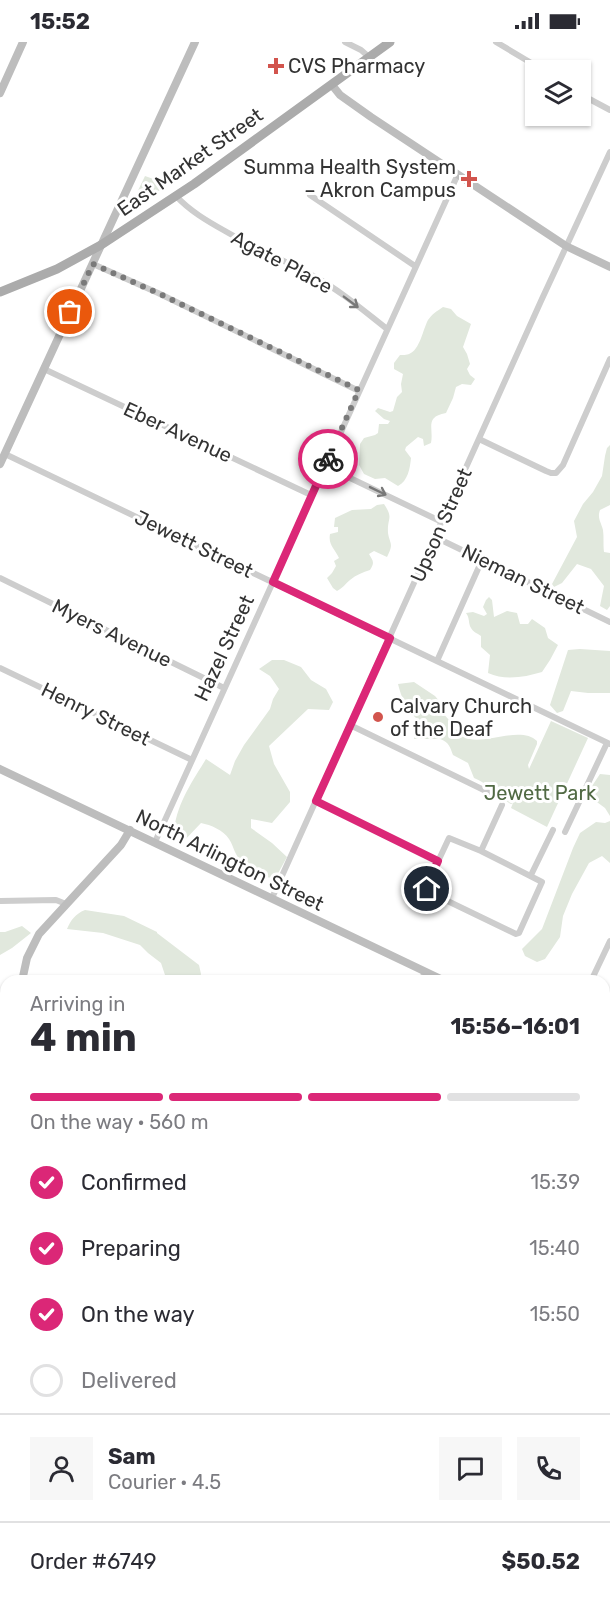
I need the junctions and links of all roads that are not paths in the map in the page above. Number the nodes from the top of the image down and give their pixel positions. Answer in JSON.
{"nodes":[{"id":1,"x":23,"y":42,"type":"edge"},
{"id":2,"x":195,"y":42,"type":"edge"},
{"id":3,"x":345,"y":42,"type":"edge"},
{"id":4,"x":390,"y":42,"type":"edge"},
{"id":5,"x":496,"y":42,"type":"edge"},
{"id":6,"x":369,"y":57,"type":"junction"},
{"id":7,"x":526,"y":60,"type":"edge"},
{"id":8,"x":332,"y":85,"type":"junction"},
{"id":9,"x":0,"y":93,"type":"edge"},
{"id":10,"x":591,"y":100,"type":"edge"},
{"id":11,"x":610,"y":110,"type":"edge"},
{"id":12,"x":610,"y":152,"type":"edge"},
{"id":13,"x":458,"y":174,"type":"junction"},
{"id":14,"x":310,"y":195,"type":"dead end"},
{"id":15,"x":176,"y":196,"type":"junction"},
{"id":16,"x":101,"y":245,"type":"junction"},
{"id":17,"x":566,"y":246,"type":"junction"},
{"id":18,"x":93,"y":264,"type":"junction"},
{"id":19,"x":415,"y":266,"type":"junction"},
{"id":20,"x":610,"y":267,"type":"edge"},
{"id":21,"x":0,"y":292,"type":"edge"},
{"id":22,"x":387,"y":328,"type":"junction"},
{"id":23,"x":610,"y":359,"type":"edge"},
{"id":24,"x":44,"y":369,"type":"junction"},
{"id":25,"x":359,"y":390,"type":"junction"},
{"id":26,"x":479,"y":440,"type":"junction"},
{"id":27,"x":5,"y":454,"type":"junction"},
{"id":28,"x":0,"y":464,"type":"edge"},
{"id":29,"x":325,"y":466,"type":"junction"},
{"id":30,"x":311,"y":495,"type":"junction"},
{"id":31,"x":442,"y":522,"type":"junction"},
{"id":32,"x":435,"y":537,"type":"junction"},
{"id":33,"x":482,"y":560,"type":"junction"},
{"id":34,"x":0,"y":578,"type":"edge"},
{"id":35,"x":273,"y":582,"type":"junction"},
{"id":36,"x":610,"y":622,"type":"edge"},
{"id":37,"x":390,"y":638,"type":"junction"},
{"id":38,"x":437,"y":661,"type":"junction"},
{"id":39,"x":0,"y":668,"type":"edge"},
{"id":40,"x":224,"y":688,"type":"junction"},
{"id":41,"x":350,"y":726,"type":"junction"},
{"id":42,"x":609,"y":744,"type":"edge"},
{"id":43,"x":192,"y":760,"type":"junction"},
{"id":44,"x":0,"y":769,"type":"edge"},
{"id":45,"x":490,"y":793,"type":"dead end"},
{"id":46,"x":316,"y":801,"type":"junction"},
{"id":47,"x":502,"y":805,"type":"dead end"},
{"id":48,"x":130,"y":830,"type":"junction"},
{"id":49,"x":553,"y":830,"type":"dead end"},
{"id":50,"x":565,"y":832,"type":"dead end"},
{"id":51,"x":155,"y":842,"type":"junction"},
{"id":52,"x":481,"y":851,"type":"junction"},
{"id":53,"x":438,"y":861,"type":"junction"},
{"id":54,"x":531,"y":875,"type":"junction"},
{"id":55,"x":272,"y":898,"type":"junction"},
{"id":56,"x":0,"y":901,"type":"edge"},
{"id":57,"x":66,"y":904,"type":"junction"},
{"id":58,"x":610,"y":941,"type":"edge"},
{"id":59,"x":424,"y":971,"type":"junction"},
{"id":60,"x":22,"y":975,"type":"edge"},
{"id":61,"x":424,"y":975,"type":"edge"},
{"id":62,"x":432,"y":975,"type":"edge"},
{"id":63,"x":594,"y":975,"type":"edge"}],
"edges":[{"from":1,"to":9,"type":"street"},
{"from":2,"to":16,"type":"street"},
{"from":3,"to":6,"type":"street"},
{"from":4,"to":6,"type":"main road","name":"East Market Street"},
{"from":5,"to":7,"type":"street"},
{"from":6,"to":8,"type":"main road","name":"East Market Street"},
{"from":8,"to":13,"type":"street"},
{"from":8,"to":15,"type":"main road","name":"East Market Street"},
{"from":10,"to":11,"type":"street"},
{"from":12,"to":17,"type":"street","name":"Upson Street"},
{"from":13,"to":17,"type":"street"},
{"from":13,"to":19,"type":"street","name":"Hazel Street"},
{"from":14,"to":19,"type":"street"},
{"from":15,"to":16,"type":"main road","name":"East Market Street"},
{"from":15,"to":22,"type":"street","name":"Agate Place","one_way":true},
{"from":16,"to":18,"type":"street"},
{"from":16,"to":21,"type":"main road","name":"East Market Street"},
{"from":17,"to":20,"type":"street"},
{"from":17,"to":26,"type":"street","name":"Upson Street"},
{"from":18,"to":24,"type":"street"},
{"from":18,"to":25,"type":"street"},
{"from":19,"to":22,"type":"street","name":"Hazel Street"},
{"from":22,"to":25,"type":"street","name":"Hazel Street"},
{"from":23,"to":26,"type":"street"},
{"from":24,"to":27,"type":"street"},
{"from":24,"to":30,"type":"street","name":"Eber Avenue"},
{"from":25,"to":29,"type":"street","name":"Hazel Street"},
{"from":26,"to":31,"type":"street","name":"Upson Street"},
{"from":27,"to":28,"type":"street"},
{"from":27,"to":35,"type":"street","name":"Jewett Street"},
{"from":29,"to":30,"type":"street","name":"Hazel Street"},
{"from":29,"to":31,"type":"street","one_way":true},
{"from":30,"to":35,"type":"street","name":"Hazel Street"},
{"from":31,"to":32,"type":"street","name":"Upson Street"},
{"from":32,"to":33,"type":"street","name":"Nieman Street"},
{"from":32,"to":37,"type":"street","name":"Upson Street"},
{"from":33,"to":36,"type":"street","name":"Nieman Street"},
{"from":33,"to":38,"type":"street"},
{"from":34,"to":40,"type":"street","name":"Myers Avenue"},
{"from":35,"to":37,"type":"street","name":"Jewett Street"},
{"from":35,"to":40,"type":"street","name":"Hazel Street"},
{"from":37,"to":38,"type":"street","name":"Jewett Street"},
{"from":37,"to":41,"type":"street","name":"Upson Street"},
{"from":38,"to":42,"type":"street","name":"Jewett Street"},
{"from":39,"to":43,"type":"street","name":"Henry Street"},
{"from":40,"to":43,"type":"street","name":"Hazel Street"},
{"from":41,"to":45,"type":"street"},
{"from":41,"to":46,"type":"street","name":"Upson Street"},
{"from":42,"to":50,"type":"street"},
{"from":43,"to":51,"type":"street","name":"Hazel Street"},
{"from":44,"to":48,"type":"street","name":"North Arlington Street"},
{"from":46,"to":53,"type":"street"},
{"from":46,"to":55,"type":"street","name":"Upson Street"},
{"from":47,"to":52,"type":"street"},
{"from":48,"to":51,"type":"street","name":"North Arlington Street"},
{"from":48,"to":57,"type":"street"},
{"from":49,"to":54,"type":"street"},
{"from":51,"to":55,"type":"street","name":"North Arlington Street"},
{"from":52,"to":53,"type":"street"},
{"from":52,"to":54,"type":"street"},
{"from":53,"to":54,"type":"street"},
{"from":55,"to":59,"type":"street","name":"North Arlington Street"},
{"from":56,"to":57,"type":"street"},
{"from":57,"to":60,"type":"street"},
{"from":58,"to":63,"type":"street"},
{"from":59,"to":61,"type":"street"},
{"from":59,"to":62,"type":"street","name":"North Arlington Street"}]}
